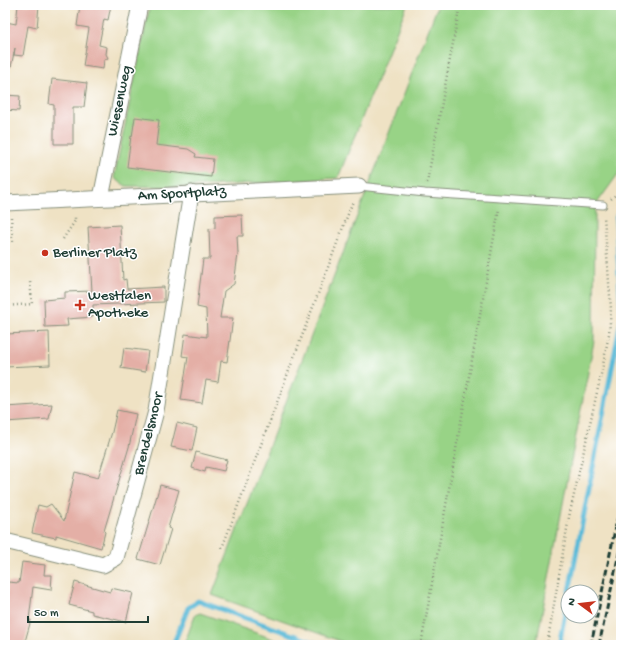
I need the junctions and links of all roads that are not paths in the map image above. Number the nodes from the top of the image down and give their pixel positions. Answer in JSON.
{"nodes":[{"id":1,"x":140,"y":5,"type":"edge"},
{"id":2,"x":359,"y":186,"type":"joint"},
{"id":3,"x":190,"y":194,"type":"junction"},
{"id":4,"x":101,"y":198,"type":"junction"},
{"id":5,"x":7,"y":203,"type":"edge"},
{"id":6,"x":603,"y":206,"type":"road end"},
{"id":7,"x":5,"y":541,"type":"edge"}],
"edges":[{"from":1,"to":4,"type":"street","name":"Wiesenweg"},
{"from":2,"to":3,"type":"street","name":"Am Sportplatz"},
{"from":2,"to":6,"type":"lane"},
{"from":3,"to":4,"type":"street","name":"Am Sportplatz"},
{"from":3,"to":7,"type":"street","name":"Brendelsmoor"},
{"from":4,"to":5,"type":"street","name":"Am Sportplatz"}]}
